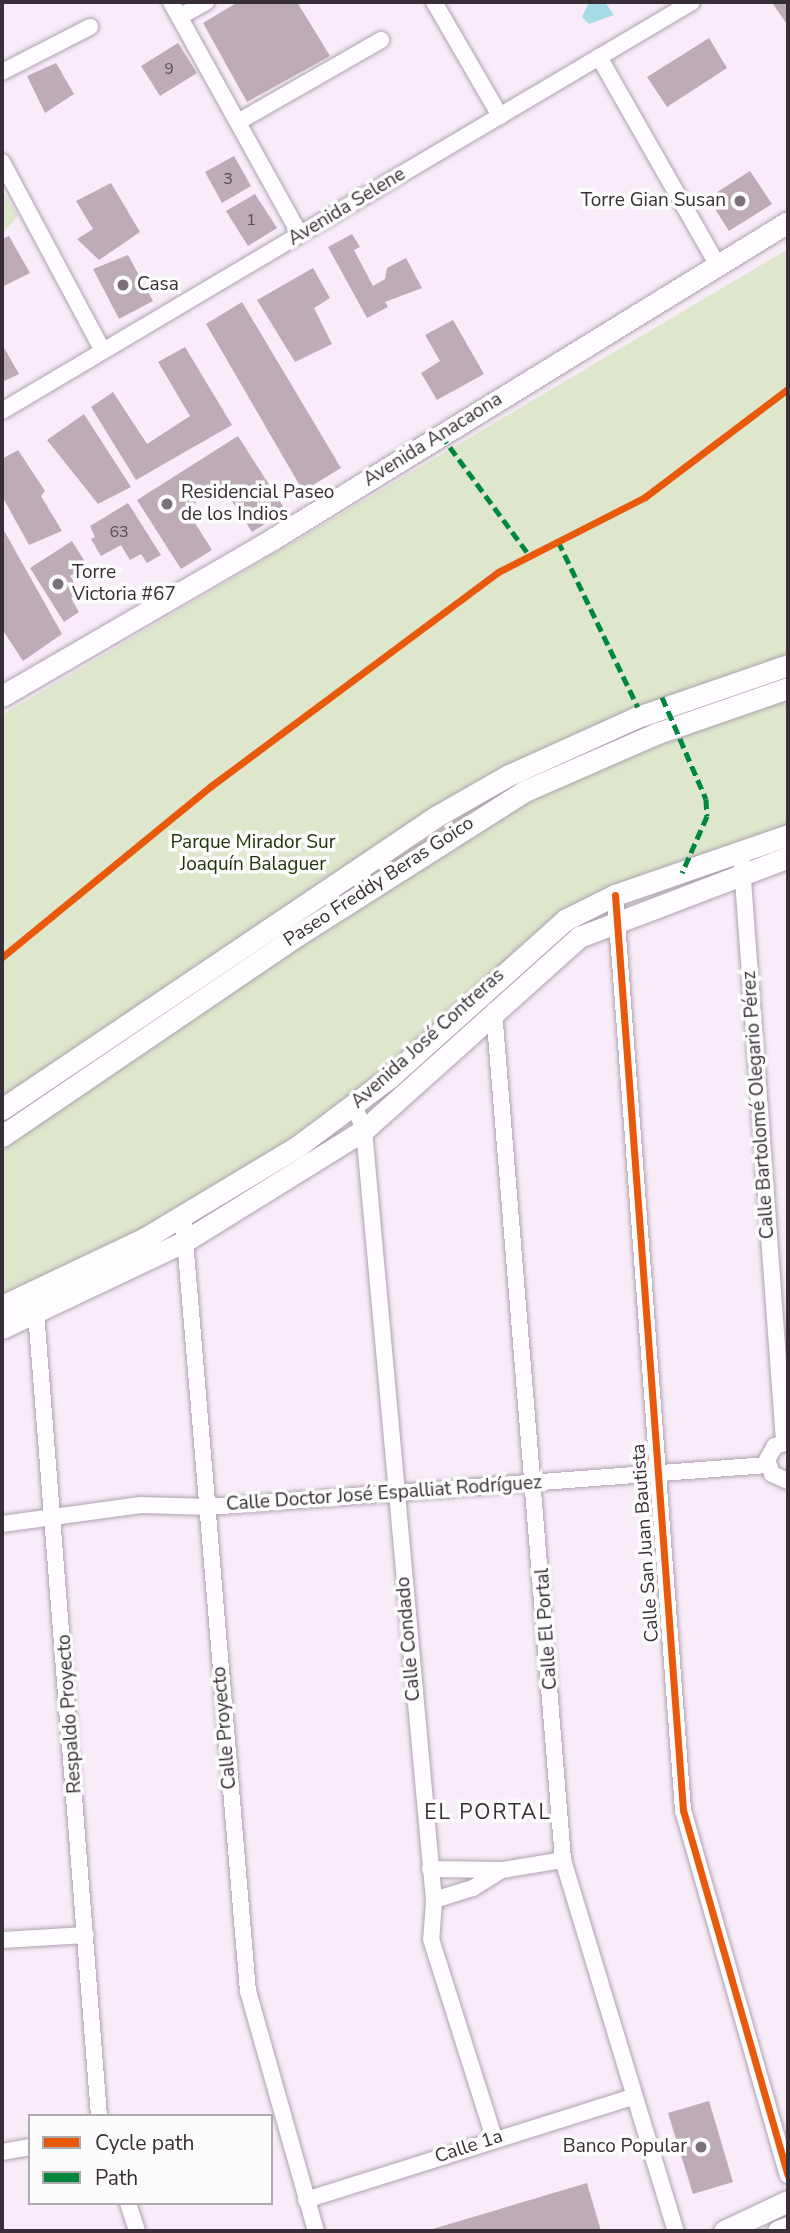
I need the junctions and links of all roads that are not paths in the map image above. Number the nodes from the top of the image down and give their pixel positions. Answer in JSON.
{"nodes":[{"id":1,"x":206,"y":2,"type":"edge"},
{"id":2,"x":434,"y":2,"type":"edge"},
{"id":3,"x":692,"y":2,"type":"edge"},
{"id":4,"x":175,"y":9,"type":"edge"},
{"id":5,"x":90,"y":27,"type":"dead end"},
{"id":6,"x":381,"y":40,"type":"dead end"},
{"id":7,"x":599,"y":57,"type":"junction"},
{"id":8,"x":2,"y":72,"type":"edge"},
{"id":9,"x":500,"y":116,"type":"junction"},
{"id":10,"x":238,"y":122,"type":"junction"},
{"id":11,"x":2,"y":162,"type":"edge"},
{"id":12,"x":788,"y":222,"type":"edge"},
{"id":13,"x":300,"y":234,"type":"junction"},
{"id":14,"x":717,"y":264,"type":"junction"},
{"id":15,"x":103,"y":351,"type":"junction"},
{"id":16,"x":2,"y":411,"type":"edge"},
{"id":17,"x":788,"y":665,"type":"edge"},
{"id":18,"x":788,"y":688,"type":"edge"},
{"id":19,"x":2,"y":696,"type":"edge"},
{"id":20,"x":788,"y":835,"type":"edge"},
{"id":21,"x":741,"y":852,"type":"junction"},
{"id":22,"x":788,"y":857,"type":"edge"},
{"id":23,"x":742,"y":874,"type":"junction"},
{"id":24,"x":615,"y":895,"type":"junction"},
{"id":25,"x":614,"y":920,"type":"junction"},
{"id":26,"x":495,"y":1011,"type":"junction"},
{"id":27,"x":92,"y":1047,"type":"junction"},
{"id":28,"x":105,"y":1065,"type":"junction"},
{"id":29,"x":355,"y":1107,"type":"junction"},
{"id":30,"x":2,"y":1109,"type":"edge"},
{"id":31,"x":363,"y":1130,"type":"junction"},
{"id":32,"x":2,"y":1136,"type":"edge"},
{"id":33,"x":183,"y":1216,"type":"junction"},
{"id":34,"x":186,"y":1241,"type":"junction"},
{"id":35,"x":2,"y":1306,"type":"edge"},
{"id":36,"x":36,"y":1312,"type":"junction"},
{"id":37,"x":2,"y":1328,"type":"edge"},
{"id":38,"x":786,"y":1442,"type":"edge"},
{"id":39,"x":767,"y":1465,"type":"junction"},
{"id":40,"x":656,"y":1474,"type":"junction"},
{"id":41,"x":788,"y":1482,"type":"edge"},
{"id":42,"x":537,"y":1483,"type":"junction"},
{"id":43,"x":396,"y":1493,"type":"junction"},
{"id":44,"x":209,"y":1507,"type":"junction"},
{"id":45,"x":55,"y":1520,"type":"junction"},
{"id":46,"x":2,"y":1524,"type":"edge"},
{"id":47,"x":563,"y":1860,"type":"junction"},
{"id":48,"x":430,"y":1869,"type":"junction"},
{"id":49,"x":502,"y":1870,"type":"junction"},
{"id":50,"x":434,"y":1900,"type":"junction"},
{"id":51,"x":86,"y":1935,"type":"junction"},
{"id":52,"x":2,"y":1940,"type":"edge"},
{"id":53,"x":633,"y":2097,"type":"junction"},
{"id":54,"x":99,"y":2114,"type":"edge"},
{"id":55,"x":494,"y":2138,"type":"junction"},
{"id":56,"x":28,"y":2147,"type":"edge"},
{"id":57,"x":2,"y":2152,"type":"edge"},
{"id":58,"x":788,"y":2175,"type":"edge"},
{"id":59,"x":306,"y":2200,"type":"junction"},
{"id":60,"x":788,"y":2201,"type":"edge"},
{"id":61,"x":129,"y":2205,"type":"edge"},
{"id":62,"x":747,"y":2226,"type":"edge"},
{"id":63,"x":788,"y":2227,"type":"edge"},
{"id":64,"x":137,"y":2231,"type":"edge"},
{"id":65,"x":316,"y":2231,"type":"edge"},
{"id":66,"x":676,"y":2231,"type":"edge"},
{"id":67,"x":724,"y":2231,"type":"edge"},
{"id":68,"x":778,"y":2231,"type":"edge"}],
"edges":[{"from":1,"to":4,"type":"street"},
{"from":2,"to":9,"type":"street"},
{"from":3,"to":7,"type":"street","name":"Avenida Selene"},
{"from":4,"to":10,"type":"street"},
{"from":5,"to":8,"type":"street"},
{"from":6,"to":10,"type":"street"},
{"from":7,"to":9,"type":"street","name":"Avenida Selene"},
{"from":7,"to":14,"type":"street"},
{"from":9,"to":13,"type":"street","name":"Avenida Selene"},
{"from":10,"to":13,"type":"street"},
{"from":11,"to":15,"type":"street"},
{"from":12,"to":14,"type":"main road","name":"Avenida Anacaona"},
{"from":13,"to":15,"type":"street","name":"Avenida Selene"},
{"from":14,"to":19,"type":"main road","name":"Avenida Anacaona"},
{"from":15,"to":16,"type":"street","name":"Avenida Selene"},
{"from":17,"to":27,"type":"main road","name":"Paseo Freddy Beras Goico"},
{"from":18,"to":28,"type":"main road","name":"Paseo Freddy Beras Goico"},
{"from":20,"to":21,"type":"main road","name":"Avenida José Contreras"},
{"from":21,"to":23,"type":"street","name":"Calle Bartolomé Olegario Pérez"},
{"from":21,"to":24,"type":"main road","name":"Avenida José Contreras"},
{"from":22,"to":23,"type":"main road","name":"Avenida José Contreras"},
{"from":23,"to":25,"type":"main road","name":"Avenida José Contreras"},
{"from":23,"to":38,"type":"street","name":"Calle Bartolomé Olegario Pérez"},
{"from":24,"to":25,"type":"street","name":"Calle San Juan Bautista"},
{"from":24,"to":29,"type":"main road","name":"Avenida José Contreras"},
{"from":25,"to":26,"type":"main road","name":"Avenida José Contreras"},
{"from":25,"to":40,"type":"street","name":"Calle San Juan Bautista"},
{"from":26,"to":31,"type":"main road","name":"Avenida José Contreras"},
{"from":26,"to":42,"type":"street","name":"Calle El Portal"},
{"from":27,"to":28,"type":"main road"},
{"from":27,"to":30,"type":"main road","name":"Paseo Freddy Beras Goico"},
{"from":28,"to":32,"type":"main road","name":"Paseo Freddy Beras Goico"},
{"from":29,"to":31,"type":"street","name":"Calle Condado"},
{"from":29,"to":33,"type":"main road","name":"Avenida José Contreras"},
{"from":31,"to":34,"type":"main road","name":"Avenida José Contreras"},
{"from":31,"to":43,"type":"street","name":"Calle Condado"},
{"from":33,"to":34,"type":"street","name":"Calle Proyecto"},
{"from":33,"to":35,"type":"main road","name":"Avenida José Contreras"},
{"from":34,"to":36,"type":"main road","name":"Avenida José Contreras"},
{"from":34,"to":44,"type":"street","name":"Calle Proyecto"},
{"from":36,"to":37,"type":"main road","name":"Avenida José Contreras"},
{"from":36,"to":45,"type":"street","name":"Respaldo Proyecto"},
{"from":38,"to":39,"type":"street"},
{"from":39,"to":40,"type":"street","name":"Calle Doctor José Espalliat Rodríguez"},
{"from":39,"to":41,"type":"street"},
{"from":40,"to":42,"type":"street","name":"Calle Doctor José Espalliat Rodríguez"},
{"from":40,"to":58,"type":"street","name":"Calle San Juan Bautista"},
{"from":42,"to":43,"type":"street","name":"Calle Doctor José Espalliat Rodríguez"},
{"from":42,"to":47,"type":"street","name":"Calle El Portal"},
{"from":43,"to":44,"type":"street","name":"Calle Doctor José Espalliat Rodríguez"},
{"from":43,"to":48,"type":"street","name":"Calle Condado"},
{"from":44,"to":45,"type":"street","name":"Calle Doctor José Espalliat Rodríguez"},
{"from":44,"to":59,"type":"street","name":"Calle Proyecto"},
{"from":45,"to":46,"type":"street","name":"Calle Doctor José Espalliat Rodríguez"},
{"from":45,"to":51,"type":"street","name":"Respaldo Proyecto"},
{"from":47,"to":49,"type":"street"},
{"from":47,"to":53,"type":"street","name":"Calle El Portal"},
{"from":48,"to":49,"type":"street"},
{"from":48,"to":50,"type":"street","name":"Calle Condado"},
{"from":49,"to":50,"type":"street"},
{"from":50,"to":55,"type":"street","name":"Calle Condado"},
{"from":51,"to":52,"type":"street"},
{"from":51,"to":54,"type":"street","name":"Respaldo Proyecto"},
{"from":53,"to":55,"type":"street","name":"Calle 1a"},
{"from":53,"to":66,"type":"street","name":"Calle El Portal"},
{"from":55,"to":59,"type":"street","name":"Calle 1a"},
{"from":56,"to":57,"type":"street"},
{"from":59,"to":65,"type":"street","name":"Calle Proyecto"},
{"from":60,"to":62,"type":"main road"},
{"from":61,"to":64,"type":"street"},
{"from":62,"to":67,"type":"main road"},
{"from":63,"to":68,"type":"main road"}]}
